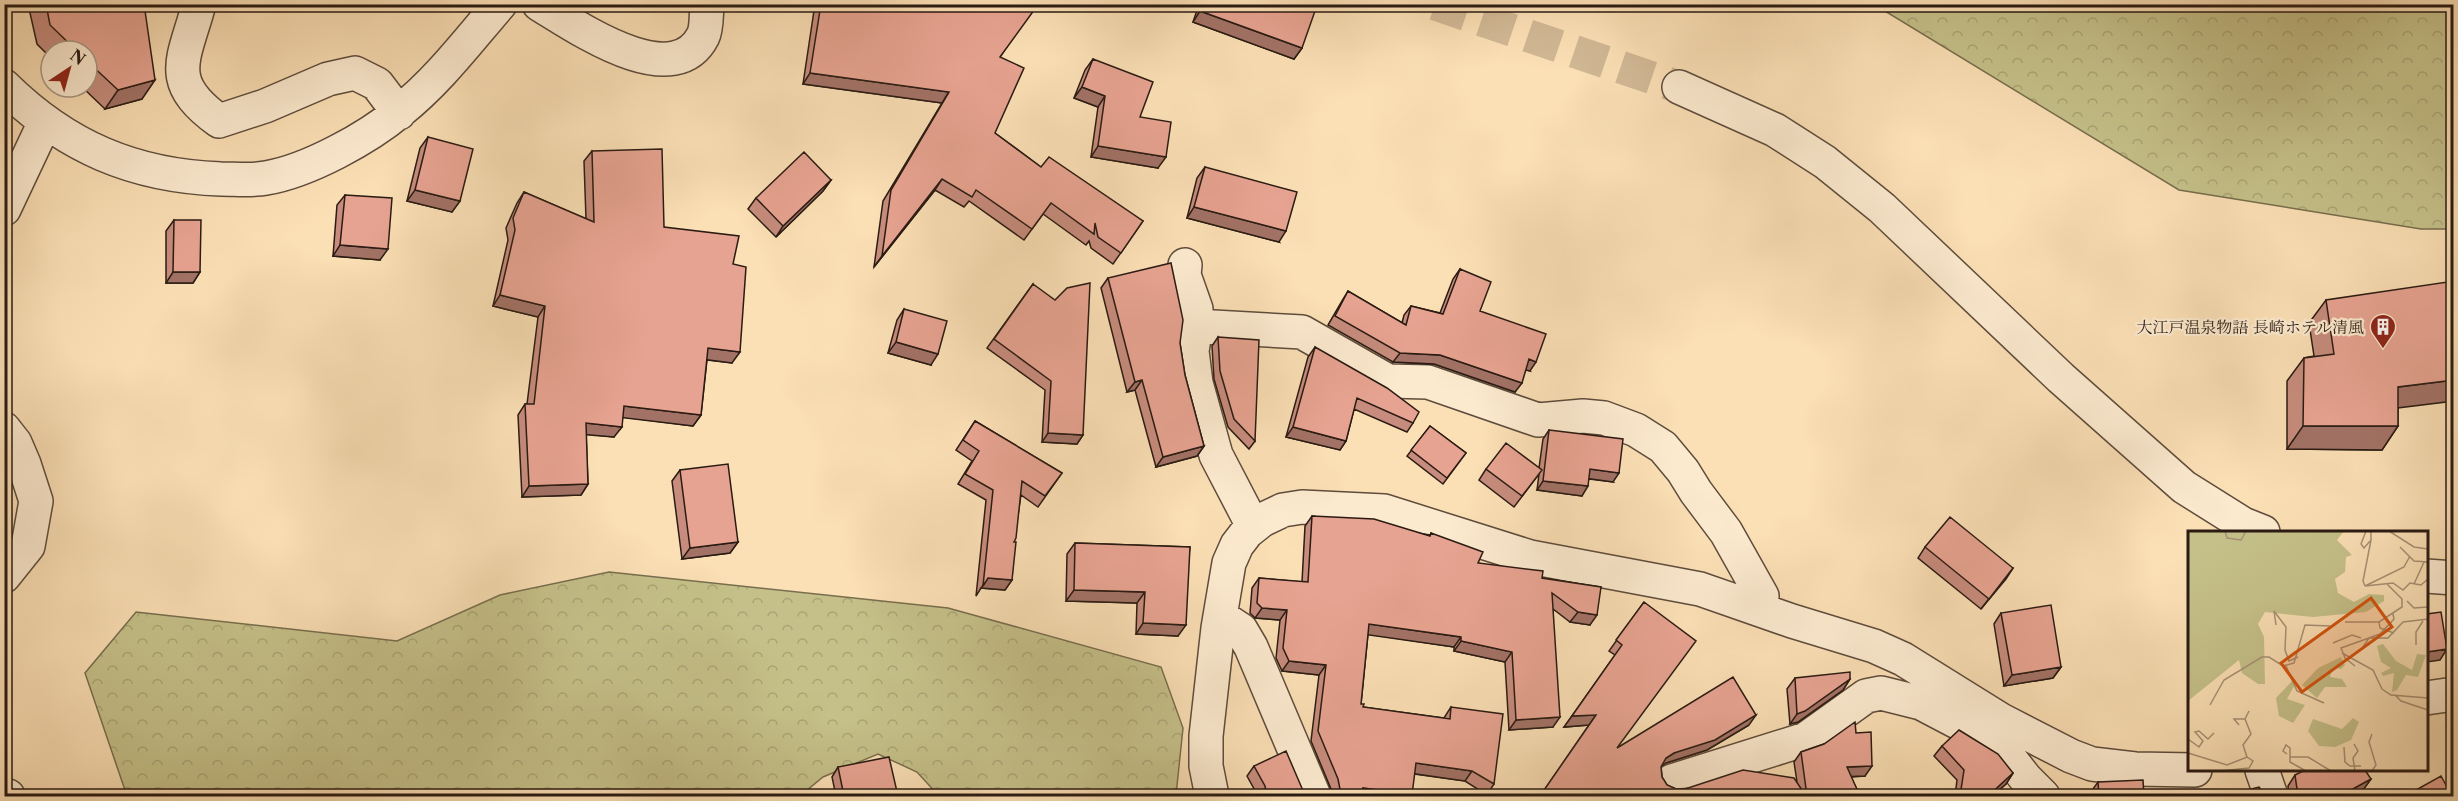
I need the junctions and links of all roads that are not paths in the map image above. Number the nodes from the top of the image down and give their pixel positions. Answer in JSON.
{"nodes":[{"id":1,"x":199,"y":4,"type":"edge"},
{"id":2,"x":500,"y":4,"type":"edge"},
{"id":3,"x":539,"y":4,"type":"edge"},
{"id":4,"x":707,"y":4,"type":"edge"},
{"id":5,"x":4,"y":86,"type":"edge"},
{"id":6,"x":1678,"y":87,"type":"tunnel mouth"},
{"id":7,"x":399,"y":112,"type":"junction"},
{"id":8,"x":45,"y":122,"type":"junction"},
{"id":9,"x":4,"y":209,"type":"edge"},
{"id":10,"x":1185,"y":265,"type":"dead end"},
{"id":11,"x":1196,"y":326,"type":"junction"},
{"id":12,"x":4,"y":429,"type":"edge"},
{"id":13,"x":1253,"y":526,"type":"junction"},
{"id":14,"x":2260,"y":531,"type":"edge"},
{"id":15,"x":4,"y":576,"type":"edge"},
{"id":16,"x":2428,"y":576,"type":"edge"},
{"id":17,"x":2454,"y":578,"type":"edge"},
{"id":18,"x":1759,"y":609,"type":"junction"},
{"id":19,"x":1220,"y":616,"type":"junction"},
{"id":20,"x":2454,"y":694,"type":"edge"},
{"id":21,"x":2428,"y":698,"type":"edge"},
{"id":22,"x":2188,"y":770,"type":"edge"},
{"id":23,"x":2262,"y":771,"type":"edge"},
{"id":24,"x":1685,"y":777,"type":"dead end"},
{"id":25,"x":1212,"y":796,"type":"edge"},
{"id":26,"x":1314,"y":796,"type":"edge"},
{"id":27,"x":2043,"y":796,"type":"edge"},
{"id":28,"x":2271,"y":796,"type":"edge"}],
"edges":[{"from":1,"to":7,"type":"street"},
{"from":2,"to":7,"type":"street"},
{"from":3,"to":4,"type":"street"},
{"from":5,"to":8,"type":"street"},
{"from":6,"to":14,"type":"street"},
{"from":7,"to":8,"type":"street"},
{"from":8,"to":9,"type":"street"},
{"from":10,"to":11,"type":"street"},
{"from":11,"to":13,"type":"street"},
{"from":11,"to":18,"type":"street"},
{"from":12,"to":15,"type":"street"},
{"from":13,"to":18,"type":"street"},
{"from":13,"to":19,"type":"street"},
{"from":16,"to":17,"type":"street"},
{"from":18,"to":22,"type":"street"},
{"from":19,"to":25,"type":"street"},
{"from":19,"to":26,"type":"street"},
{"from":20,"to":21,"type":"street"},
{"from":23,"to":28,"type":"street"},
{"from":24,"to":27,"type":"street"}]}
